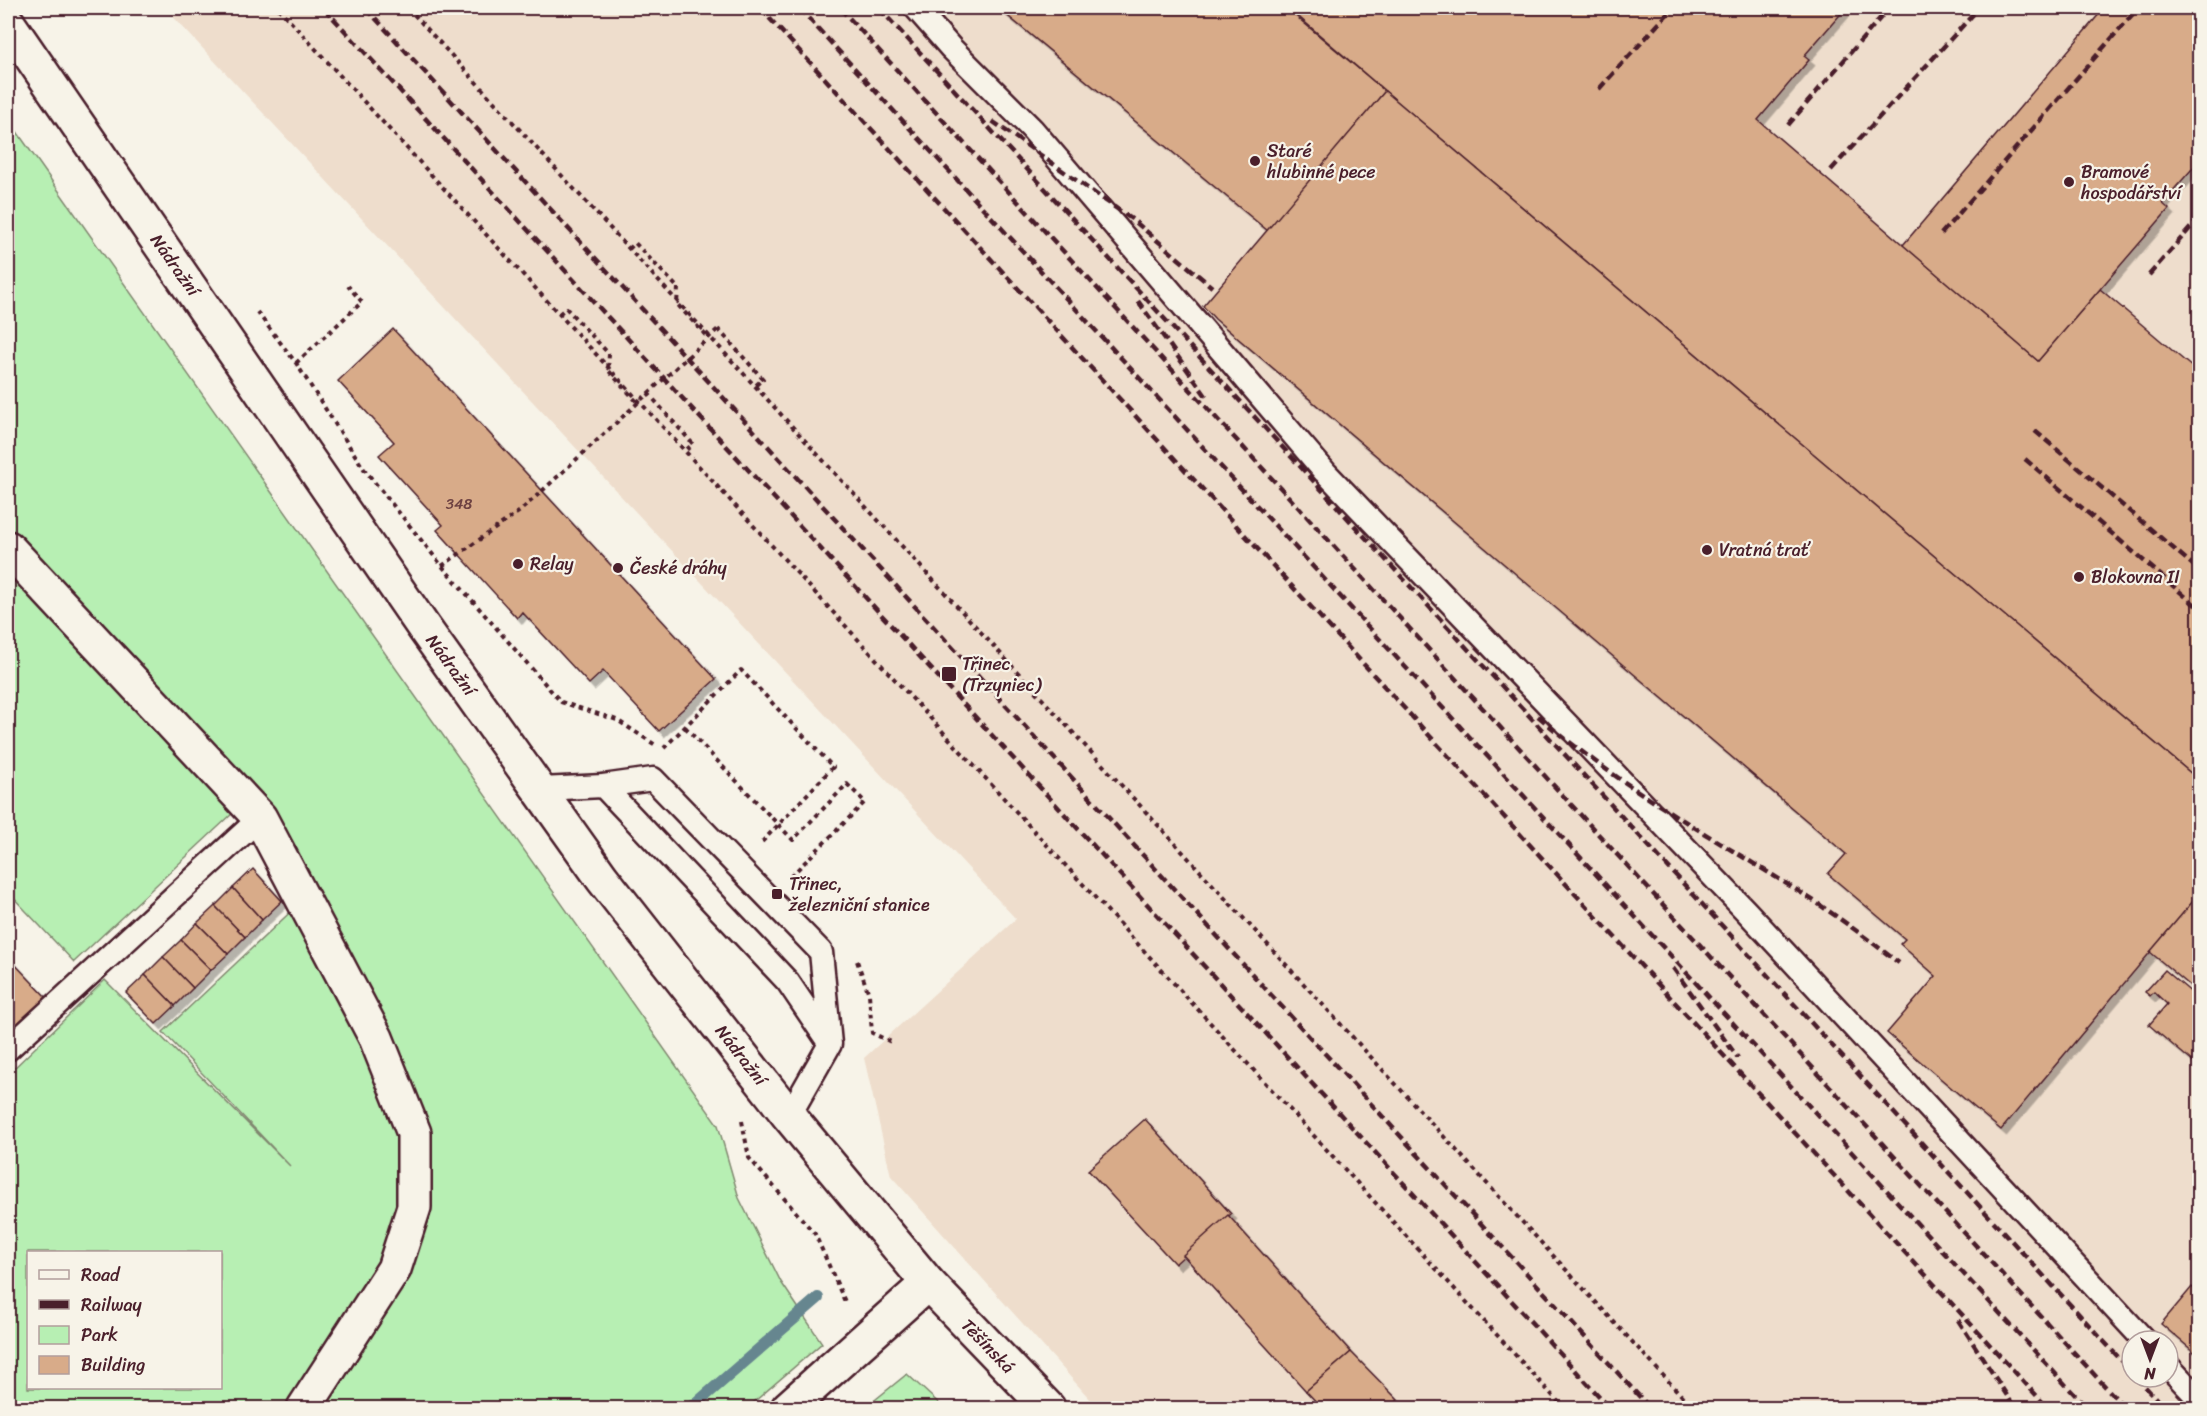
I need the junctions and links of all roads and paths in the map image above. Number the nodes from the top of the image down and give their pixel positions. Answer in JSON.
{"nodes":[{"id":1,"x":278,"y":8,"type":"edge"},
{"id":2,"x":408,"y":8,"type":"edge"},
{"id":3,"x":916,"y":8,"type":"edge"},
{"id":4,"x":8,"y":23,"type":"edge"},
{"id":5,"x":629,"y":249,"type":"junction"},
{"id":6,"x":348,"y":286,"type":"dead end"},
{"id":7,"x":559,"y":314,"type":"junction"},
{"id":8,"x":708,"y":338,"type":"junction"},
{"id":9,"x":296,"y":363,"type":"dead end"},
{"id":10,"x":755,"y":386,"type":"junction"},
{"id":11,"x":648,"y":393,"type":"junction"},
{"id":12,"x":638,"y":403,"type":"junction"},
{"id":13,"x":685,"y":451,"type":"junction"},
{"id":14,"x":8,"y":548,"type":"edge"},
{"id":15,"x":685,"y":727,"type":"junction"},
{"id":16,"x":662,"y":750,"type":"junction"},
{"id":17,"x":669,"y":757,"type":"dead end"},
{"id":18,"x":603,"y":786,"type":"junction"},
{"id":19,"x":541,"y":789,"type":"junction"},
{"id":20,"x":260,"y":818,"type":"junction"},
{"id":21,"x":779,"y":825,"type":"junction"},
{"id":22,"x":755,"y":849,"type":"dead end"},
{"id":23,"x":786,"y":881,"type":"dead end"},
{"id":24,"x":830,"y":1044,"type":"junction"},
{"id":25,"x":8,"y":1049,"type":"edge"},
{"id":26,"x":789,"y":1116,"type":"junction"},
{"id":27,"x":742,"y":1119,"type":"dead end"},
{"id":28,"x":927,"y":1283,"type":"junction"},
{"id":29,"x":2134,"y":1329,"type":"edge"},
{"id":30,"x":863,"y":1342,"type":"junction"},
{"id":31,"x":2180,"y":1379,"type":"edge"},
{"id":32,"x":2199,"y":1400,"type":"edge"},
{"id":33,"x":304,"y":1408,"type":"edge"},
{"id":34,"x":788,"y":1408,"type":"edge"},
{"id":35,"x":1048,"y":1408,"type":"edge"},
{"id":36,"x":1564,"y":1408,"type":"edge"},
{"id":37,"x":1694,"y":1408,"type":"edge"}],
"edges":[{"from":1,"to":7,"type":"path"},
{"from":2,"to":5,"type":"path"},
{"from":3,"to":29,"type":"lane"},
{"from":4,"to":19,"type":"main road","name":"Nádražní"},
{"from":5,"to":8,"type":"path","bridge":true},
{"from":5,"to":10,"type":"path"},
{"from":6,"to":9,"type":"path"},
{"from":7,"to":12,"type":"path","bridge":true},
{"from":7,"to":13,"type":"path"},
{"from":8,"to":10,"type":"path","bridge":true},
{"from":8,"to":11,"type":"path","bridge":true},
{"from":10,"to":37,"type":"path"},
{"from":11,"to":12,"type":"path","bridge":true},
{"from":11,"to":13,"type":"path"},
{"from":12,"to":16,"type":"path","bridge":true},
{"from":13,"to":36,"type":"path"},
{"from":14,"to":20,"type":"main road"},
{"from":15,"to":16,"type":"path"},
{"from":15,"to":21,"type":"path"},
{"from":15,"to":21,"type":"path"},
{"from":16,"to":17,"type":"path"},
{"from":18,"to":19,"type":"lane"},
{"from":18,"to":24,"type":"lane"},
{"from":18,"to":24,"type":"lane"},
{"from":19,"to":26,"type":"main road","name":"Nádražní"},
{"from":20,"to":25,"type":"lane"},
{"from":20,"to":33,"type":"main road"},
{"from":21,"to":22,"type":"path"},
{"from":21,"to":23,"type":"path"},
{"from":24,"to":26,"type":"lane"},
{"from":26,"to":28,"type":"main road","name":"Nádražní"},
{"from":27,"to":30,"type":"path"},
{"from":28,"to":30,"type":"main road"},
{"from":28,"to":35,"type":"main road","name":"Těšínská"},
{"from":30,"to":34,"type":"main road"},
{"from":31,"to":32,"type":"lane"}]}
